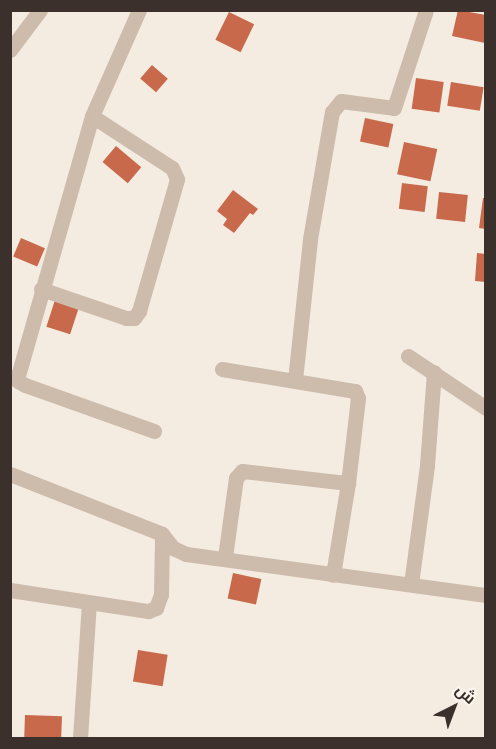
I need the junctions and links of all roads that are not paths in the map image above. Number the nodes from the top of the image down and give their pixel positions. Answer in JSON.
{"nodes":[{"id":1,"x":40,"y":10,"type":"edge"},
{"id":2,"x":139,"y":10,"type":"edge"},
{"id":3,"x":426,"y":10,"type":"edge"},
{"id":4,"x":10,"y":50,"type":"edge"},
{"id":5,"x":92,"y":116,"type":"junction"},
{"id":6,"x":41,"y":289,"type":"junction"},
{"id":7,"x":408,"y":356,"type":"dead end"},
{"id":8,"x":222,"y":369,"type":"dead end"},
{"id":9,"x":434,"y":372,"type":"junction"},
{"id":10,"x":295,"y":380,"type":"junction"},
{"id":11,"x":486,"y":408,"type":"edge"},
{"id":12,"x":154,"y":431,"type":"dead end"},
{"id":13,"x":10,"y":474,"type":"edge"},
{"id":14,"x":348,"y":483,"type":"junction"},
{"id":15,"x":162,"y":534,"type":"junction"},
{"id":16,"x":225,"y":557,"type":"junction"},
{"id":17,"x":333,"y":575,"type":"junction"},
{"id":18,"x":411,"y":584,"type":"junction"},
{"id":19,"x":10,"y":590,"type":"edge"},
{"id":20,"x":486,"y":595,"type":"edge"},
{"id":21,"x":89,"y":603,"type":"junction"},
{"id":22,"x":80,"y":738,"type":"edge"}],
"edges":[{"from":1,"to":4,"type":"street"},
{"from":2,"to":5,"type":"street"},
{"from":3,"to":10,"type":"street"},
{"from":5,"to":6,"type":"street"},
{"from":5,"to":6,"type":"street"},
{"from":6,"to":12,"type":"street"},
{"from":7,"to":9,"type":"street"},
{"from":8,"to":10,"type":"street"},
{"from":9,"to":11,"type":"street"},
{"from":9,"to":18,"type":"street"},
{"from":10,"to":14,"type":"street"},
{"from":13,"to":15,"type":"street"},
{"from":14,"to":16,"type":"street"},
{"from":14,"to":17,"type":"street"},
{"from":15,"to":16,"type":"street"},
{"from":15,"to":21,"type":"street"},
{"from":16,"to":17,"type":"street"},
{"from":17,"to":18,"type":"street"},
{"from":18,"to":20,"type":"street"},
{"from":19,"to":21,"type":"street"},
{"from":21,"to":22,"type":"street"}]}
